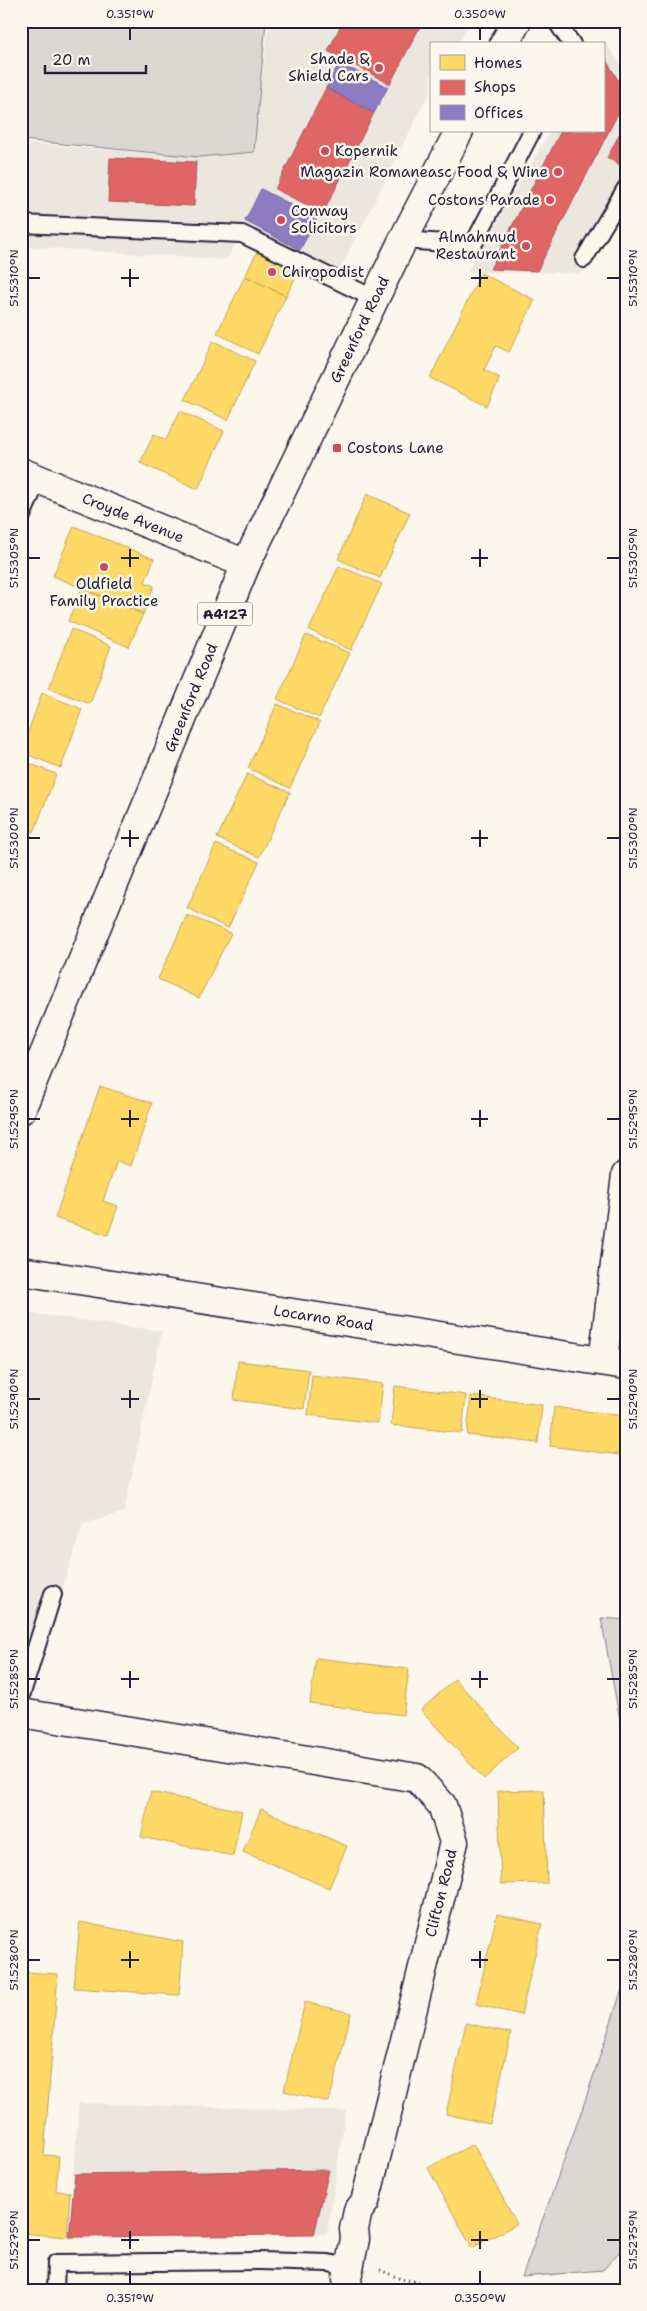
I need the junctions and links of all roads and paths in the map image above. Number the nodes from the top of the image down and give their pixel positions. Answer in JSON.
{"nodes":[{"id":1,"x":517,"y":21,"type":"edge"},
{"id":2,"x":556,"y":21,"type":"edge"},
{"id":3,"x":505,"y":42,"type":"edge"},
{"id":4,"x":571,"y":42,"type":"edge"},
{"id":5,"x":458,"y":132,"type":"edge"},
{"id":6,"x":531,"y":132,"type":"edge"},
{"id":7,"x":626,"y":188,"type":"edge"},
{"id":8,"x":21,"y":224,"type":"edge"},
{"id":9,"x":403,"y":240,"type":"junction"},
{"id":10,"x":584,"y":259,"type":"dead end"},
{"id":11,"x":375,"y":299,"type":"junction"},
{"id":12,"x":29,"y":476,"type":"edge"},
{"id":13,"x":21,"y":518,"type":"edge"},
{"id":14,"x":246,"y":564,"type":"junction"},
{"id":15,"x":21,"y":1110,"type":"edge"},
{"id":16,"x":626,"y":1175,"type":"edge"},
{"id":17,"x":21,"y":1271,"type":"edge"},
{"id":18,"x":614,"y":1363,"type":"edge"},
{"id":19,"x":53,"y":1594,"type":"dead end"},
{"id":20,"x":21,"y":1696,"type":"edge"},
{"id":21,"x":21,"y":1713,"type":"edge"},
{"id":22,"x":378,"y":2270,"type":"dead end"},
{"id":23,"x":349,"y":2278,"type":"edge"},
{"id":24,"x":55,"y":2290,"type":"edge"},
{"id":25,"x":464,"y":2290,"type":"edge"}],
"edges":[{"from":1,"to":3,"type":"street"},
{"from":2,"to":4,"type":"lane"},
{"from":5,"to":9,"type":"street","name":"Greenford Road","number":"A4127"},
{"from":6,"to":9,"type":"lane"},
{"from":7,"to":10,"type":"lane"},
{"from":8,"to":11,"type":"lane"},
{"from":9,"to":11,"type":"street","name":"Greenford Road","number":"A4127"},
{"from":11,"to":14,"type":"street","name":"Greenford Road","number":"A4127"},
{"from":12,"to":13,"type":"lane"},
{"from":12,"to":14,"type":"street","name":"Croyde Avenue"},
{"from":14,"to":15,"type":"street","name":"Greenford Road","number":"A4127"},
{"from":16,"to":18,"type":"street"},
{"from":17,"to":18,"type":"street","name":"Locarno Road"},
{"from":19,"to":20,"type":"lane"},
{"from":21,"to":23,"type":"street","name":"Clifton Road"},
{"from":22,"to":25,"type":"path"},
{"from":23,"to":24,"type":"lane"}]}
